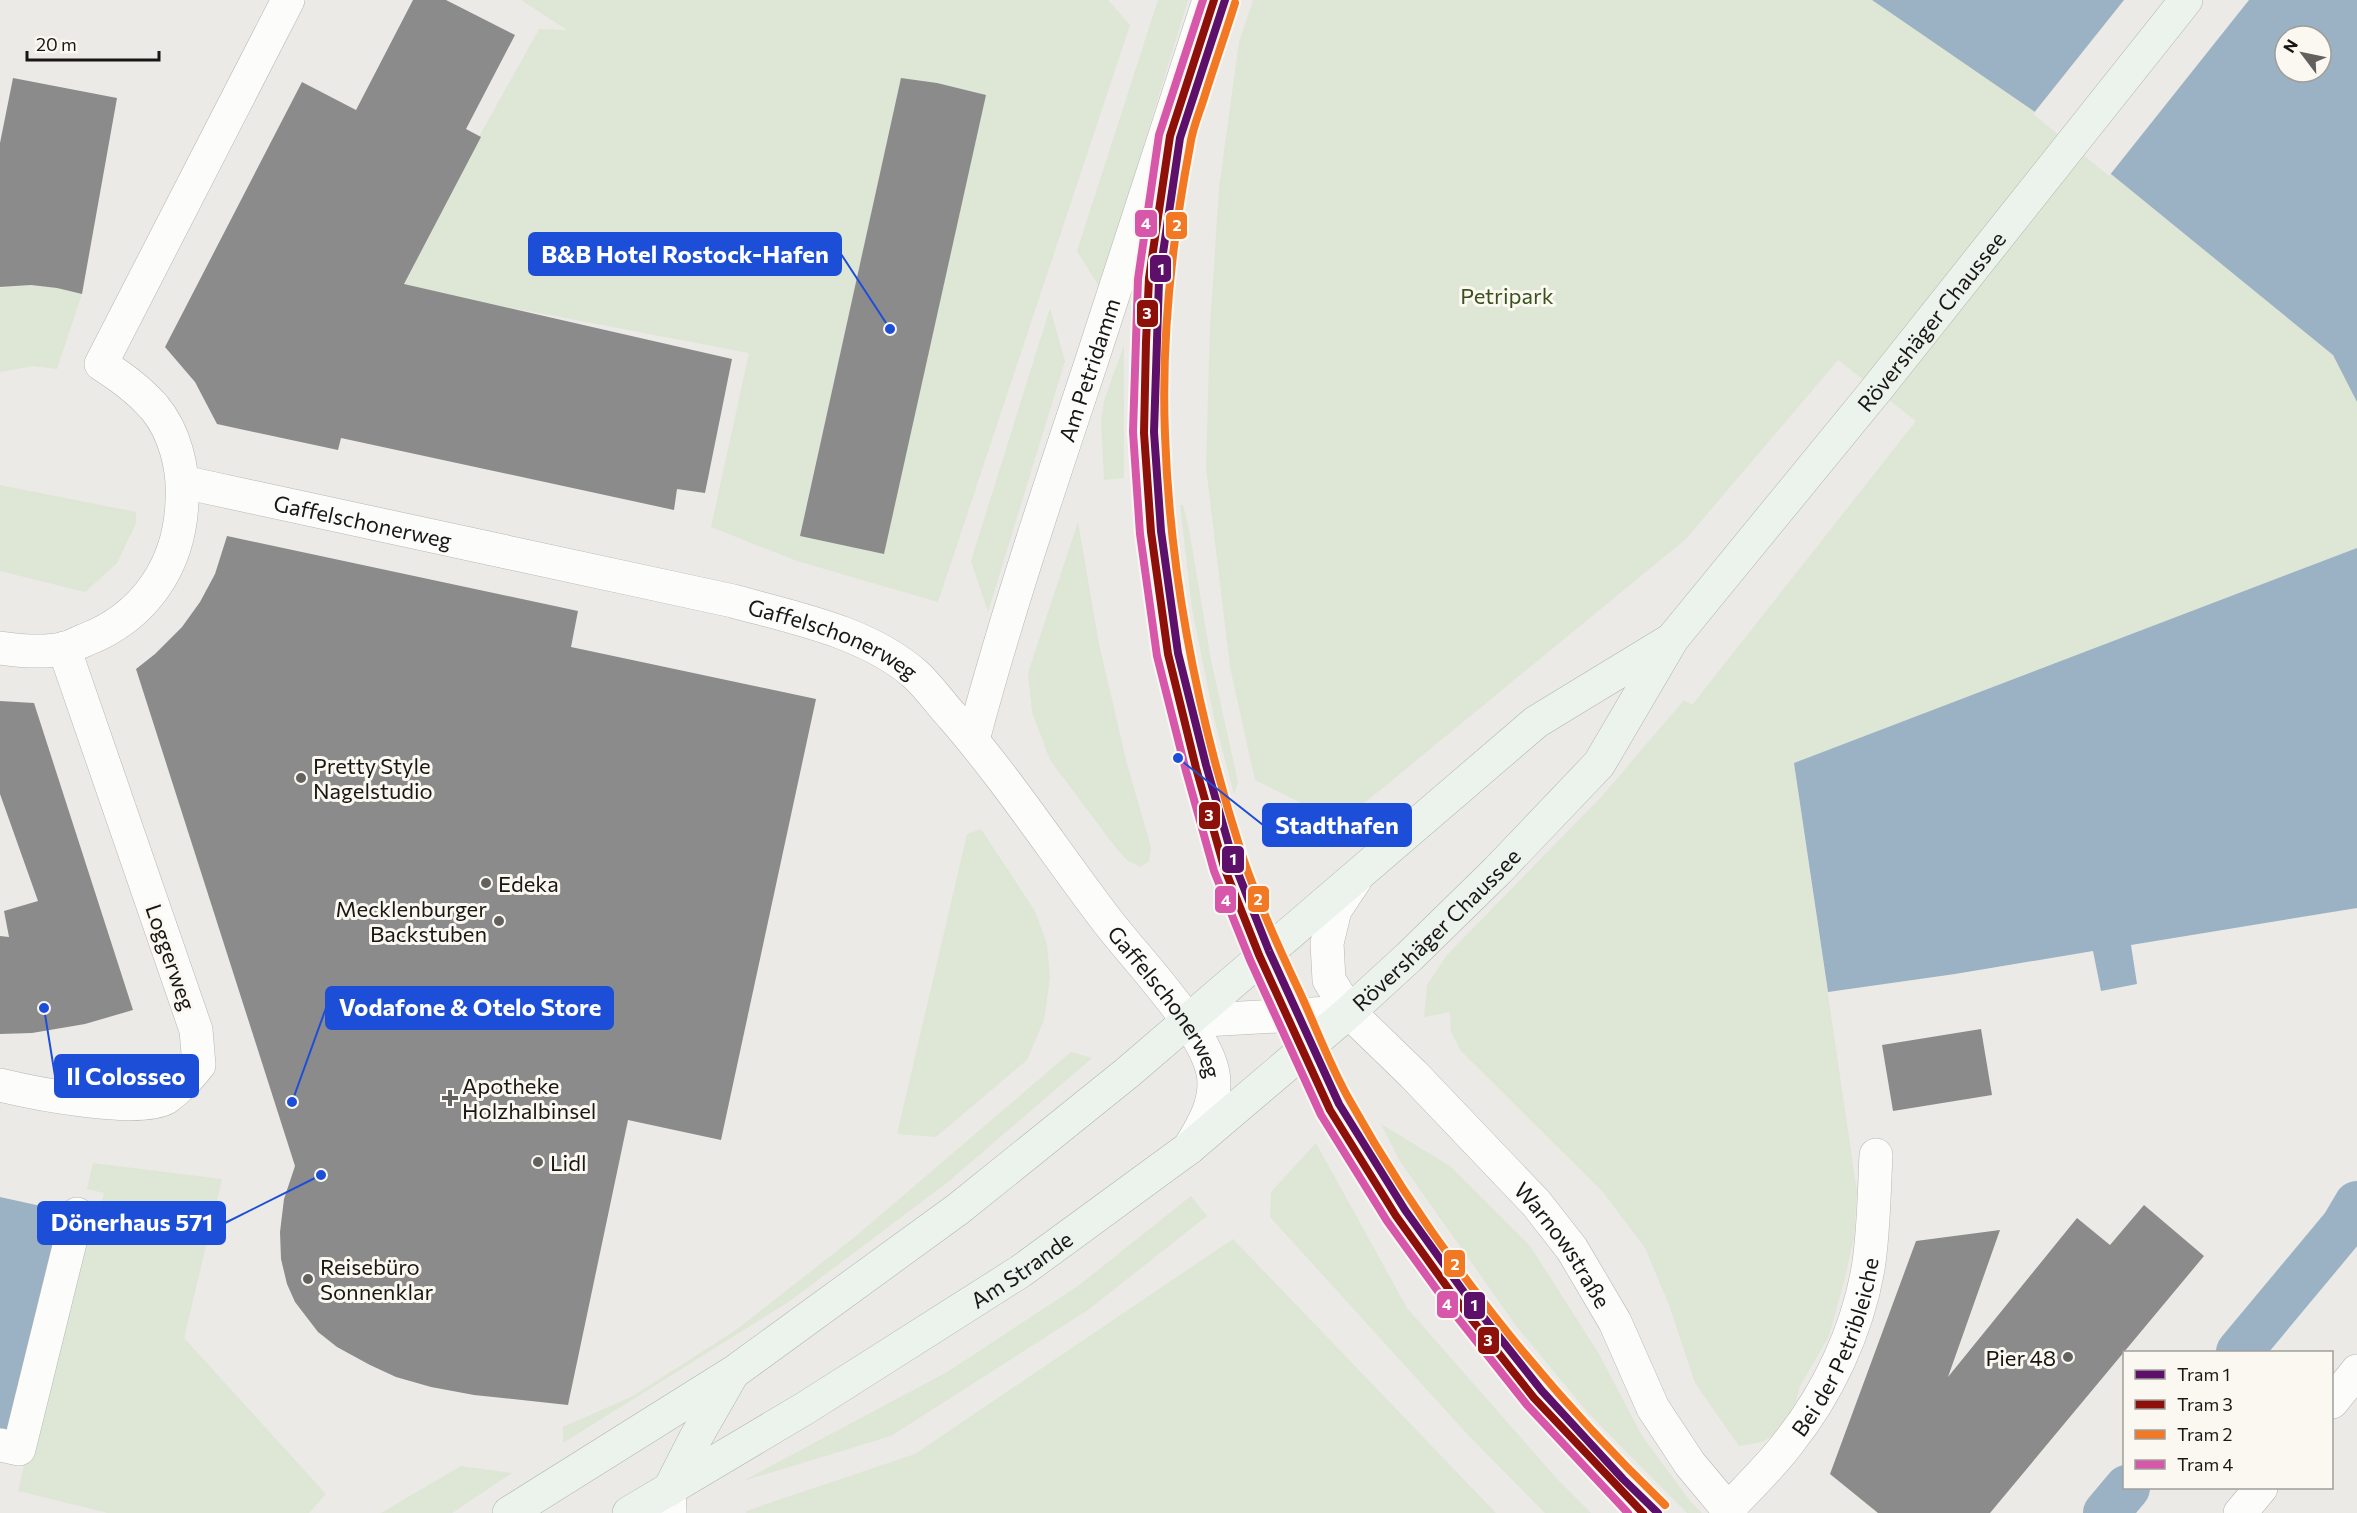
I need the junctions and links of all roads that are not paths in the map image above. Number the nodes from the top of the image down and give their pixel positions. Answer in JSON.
{"nodes":[{"id":1,"x":288,"y":0,"type":"edge"},
{"id":2,"x":1209,"y":0,"type":"edge"},
{"id":3,"x":2186,"y":0,"type":"edge"},
{"id":4,"x":183,"y":482,"type":"junction"},
{"id":5,"x":1673,"y":638,"type":"junction"},
{"id":6,"x":0,"y":648,"type":"edge"},
{"id":7,"x":64,"y":648,"type":"junction"},
{"id":8,"x":974,"y":740,"type":"junction"},
{"id":9,"x":1361,"y":871,"type":"junction"},
{"id":10,"x":1349,"y":1012,"type":"junction"},
{"id":11,"x":1187,"y":1021,"type":"junction"},
{"id":12,"x":0,"y":1085,"type":"edge"},
{"id":13,"x":1189,"y":1148,"type":"junction"},
{"id":14,"x":1876,"y":1155,"type":"dead end"},
{"id":15,"x":77,"y":1214,"type":"dead end"},
{"id":16,"x":2357,"y":1371,"type":"edge"},
{"id":17,"x":734,"y":1372,"type":"junction"},
{"id":18,"x":2333,"y":1400,"type":"edge"},
{"id":19,"x":0,"y":1444,"type":"edge"},
{"id":20,"x":2260,"y":1489,"type":"edge"},
{"id":21,"x":669,"y":1502,"type":"edge"},
{"id":22,"x":1730,"y":1511,"type":"edge"},
{"id":23,"x":509,"y":1513,"type":"edge"},
{"id":24,"x":629,"y":1513,"type":"edge"},
{"id":25,"x":2240,"y":1513,"type":"edge"}],
"edges":[{"from":1,"to":4,"type":"street"},
{"from":2,"to":8,"type":"street","name":"Am Petridamm"},
{"from":3,"to":5,"type":"main road","name":"Rövershäger Chaussee"},
{"from":4,"to":7,"type":"street"},
{"from":4,"to":8,"type":"street","name":"Gaffelschonerweg"},
{"from":5,"to":9,"type":"main road","name":"Rövershäger Chaussee"},
{"from":5,"to":10,"type":"main road","name":"Rövershäger Chaussee"},
{"from":6,"to":7,"type":"street"},
{"from":7,"to":12,"type":"street","name":"Loggerweg"},
{"from":8,"to":11,"type":"street","name":"Gaffelschonerweg"},
{"from":9,"to":10,"type":"street","name":"Rövershäger Chaussee"},
{"from":9,"to":11,"type":"main road"},
{"from":10,"to":11,"type":"street"},
{"from":10,"to":13,"type":"main road","name":"Am Strande"},
{"from":10,"to":22,"type":"street","name":"Warnowstraße"},
{"from":11,"to":13,"type":"street","name":"Gaffelschonerweg"},
{"from":11,"to":17,"type":"main road"},
{"from":13,"to":21,"type":"main road","name":"Am Strande"},
{"from":14,"to":22,"type":"street","name":"Bei der Petribleiche"},
{"from":15,"to":19,"type":"street"},
{"from":16,"to":18,"type":"street"},
{"from":17,"to":21,"type":"main road"},
{"from":17,"to":23,"type":"main road"},
{"from":20,"to":25,"type":"street"},
{"from":21,"to":24,"type":"main road","name":"Am Strande"}]}
